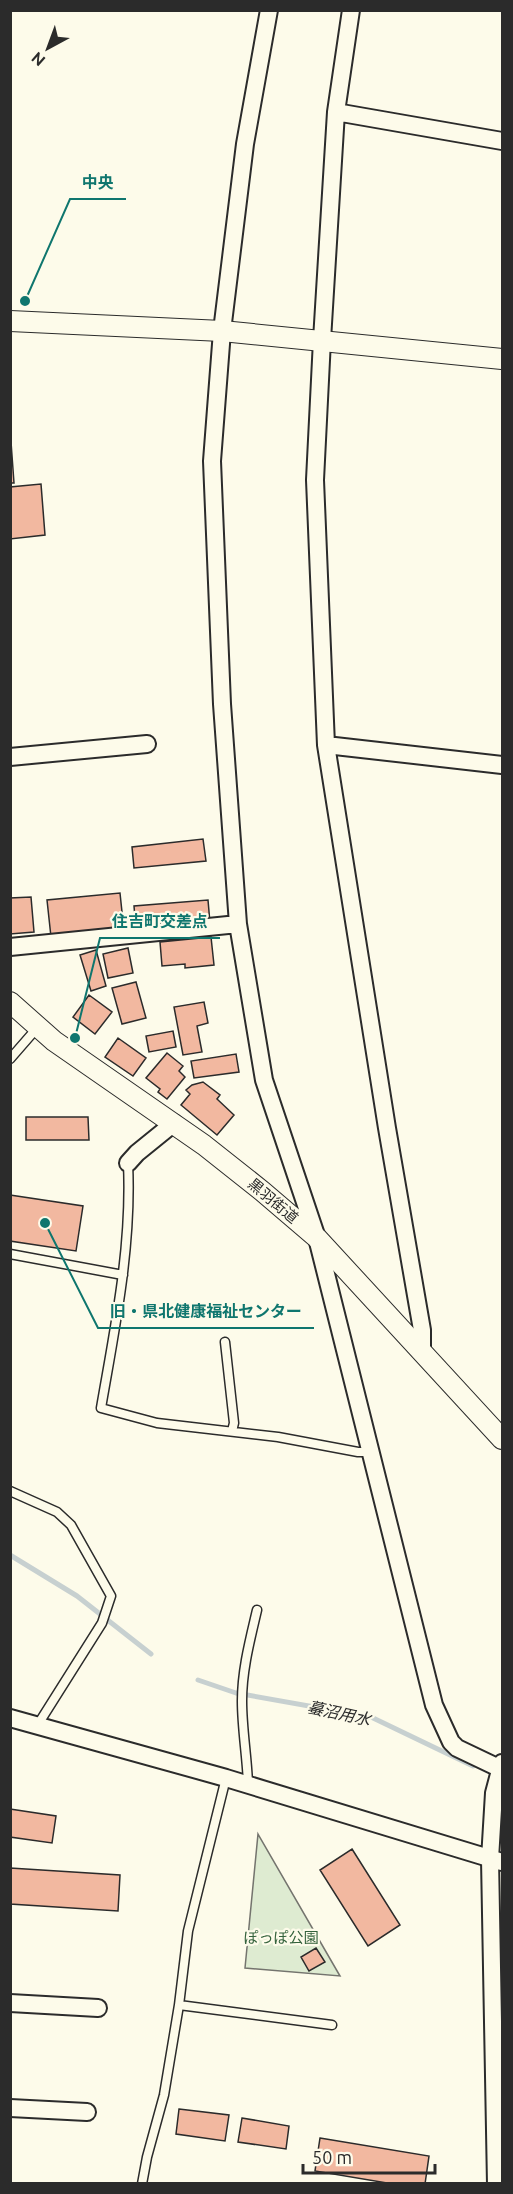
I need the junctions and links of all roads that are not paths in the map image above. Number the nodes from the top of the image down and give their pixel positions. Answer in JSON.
{"nodes":[{"id":1,"x":269,"y":10,"type":"edge"},
{"id":2,"x":351,"y":10,"type":"edge"},
{"id":3,"x":336,"y":112,"type":"junction"},
{"id":4,"x":502,"y":141,"type":"edge"},
{"id":5,"x":10,"y":321,"type":"edge"},
{"id":6,"x":222,"y":331,"type":"junction"},
{"id":7,"x":322,"y":340,"type":"junction"},
{"id":8,"x":502,"y":359,"type":"edge"},
{"id":9,"x":147,"y":744,"type":"dead end"},
{"id":10,"x":326,"y":745,"type":"junction"},
{"id":11,"x":10,"y":757,"type":"edge"},
{"id":12,"x":502,"y":765,"type":"edge"},
{"id":13,"x":238,"y":924,"type":"junction"},
{"id":14,"x":10,"y":947,"type":"edge"},
{"id":15,"x":10,"y":1002,"type":"edge"},
{"id":16,"x":38,"y":1027,"type":"junction"},
{"id":17,"x":10,"y":1059,"type":"edge"},
{"id":18,"x":174,"y":1123,"type":"junction"},
{"id":19,"x":128,"y":1163,"type":"joint"},
{"id":20,"x":317,"y":1238,"type":"junction"},
{"id":21,"x":10,"y":1254,"type":"edge"},
{"id":22,"x":123,"y":1275,"type":"junction"},
{"id":23,"x":225,"y":1342,"type":"dead end"},
{"id":24,"x":422,"y":1351,"type":"junction"},
{"id":25,"x":232,"y":1431,"type":"junction"},
{"id":26,"x":502,"y":1439,"type":"edge"},
{"id":27,"x":369,"y":1452,"type":"junction"},
{"id":28,"x":10,"y":1491,"type":"edge"},
{"id":29,"x":257,"y":1610,"type":"dead end"},
{"id":30,"x":10,"y":1718,"type":"edge"},
{"id":31,"x":37,"y":1726,"type":"junction"},
{"id":32,"x":502,"y":1766,"type":"edge"},
{"id":33,"x":226,"y":1778,"type":"junction"},
{"id":34,"x":248,"y":1784,"type":"junction"},
{"id":35,"x":496,"y":1860,"type":"edge"},
{"id":36,"x":10,"y":2002,"type":"edge"},
{"id":37,"x":179,"y":2006,"type":"junction"},
{"id":38,"x":98,"y":2008,"type":"dead end"},
{"id":39,"x":332,"y":2025,"type":"dead end"},
{"id":40,"x":10,"y":2108,"type":"edge"},
{"id":41,"x":87,"y":2112,"type":"dead end"},
{"id":42,"x":498,"y":2117,"type":"edge"},
{"id":43,"x":142,"y":2184,"type":"edge"},
{"id":44,"x":496,"y":2184,"type":"edge"}],
"edges":[{"from":1,"to":6,"type":"street"},
{"from":2,"to":3,"type":"street"},
{"from":3,"to":4,"type":"street"},
{"from":3,"to":7,"type":"street"},
{"from":5,"to":6,"type":"street"},
{"from":6,"to":7,"type":"street"},
{"from":6,"to":13,"type":"street"},
{"from":7,"to":8,"type":"street"},
{"from":7,"to":10,"type":"street"},
{"from":9,"to":11,"type":"street"},
{"from":10,"to":12,"type":"street"},
{"from":10,"to":24,"type":"street"},
{"from":13,"to":14,"type":"street"},
{"from":13,"to":20,"type":"street"},
{"from":15,"to":16,"type":"street","name":"黒羽街道"},
{"from":16,"to":17,"type":"lane"},
{"from":16,"to":18,"type":"street","name":"黒羽街道"},
{"from":18,"to":19,"type":"street"},
{"from":18,"to":20,"type":"street","name":"黒羽街道"},
{"from":19,"to":22,"type":"lane"},
{"from":20,"to":24,"type":"street","name":"黒羽街道"},
{"from":20,"to":27,"type":"street"},
{"from":21,"to":22,"type":"lane"},
{"from":22,"to":25,"type":"lane"},
{"from":23,"to":25,"type":"lane"},
{"from":24,"to":26,"type":"street","name":"黒羽街道"},
{"from":25,"to":27,"type":"lane"},
{"from":27,"to":32,"type":"street"},
{"from":28,"to":31,"type":"lane"},
{"from":29,"to":34,"type":"lane"},
{"from":30,"to":31,"type":"street"},
{"from":31,"to":33,"type":"street"},
{"from":32,"to":35,"type":"street"},
{"from":33,"to":34,"type":"street"},
{"from":33,"to":37,"type":"lane"},
{"from":34,"to":35,"type":"street"},
{"from":35,"to":42,"type":"street"},
{"from":36,"to":38,"type":"street"},
{"from":37,"to":39,"type":"lane"},
{"from":37,"to":43,"type":"lane"},
{"from":40,"to":41,"type":"street"},
{"from":42,"to":44,"type":"street"}]}
